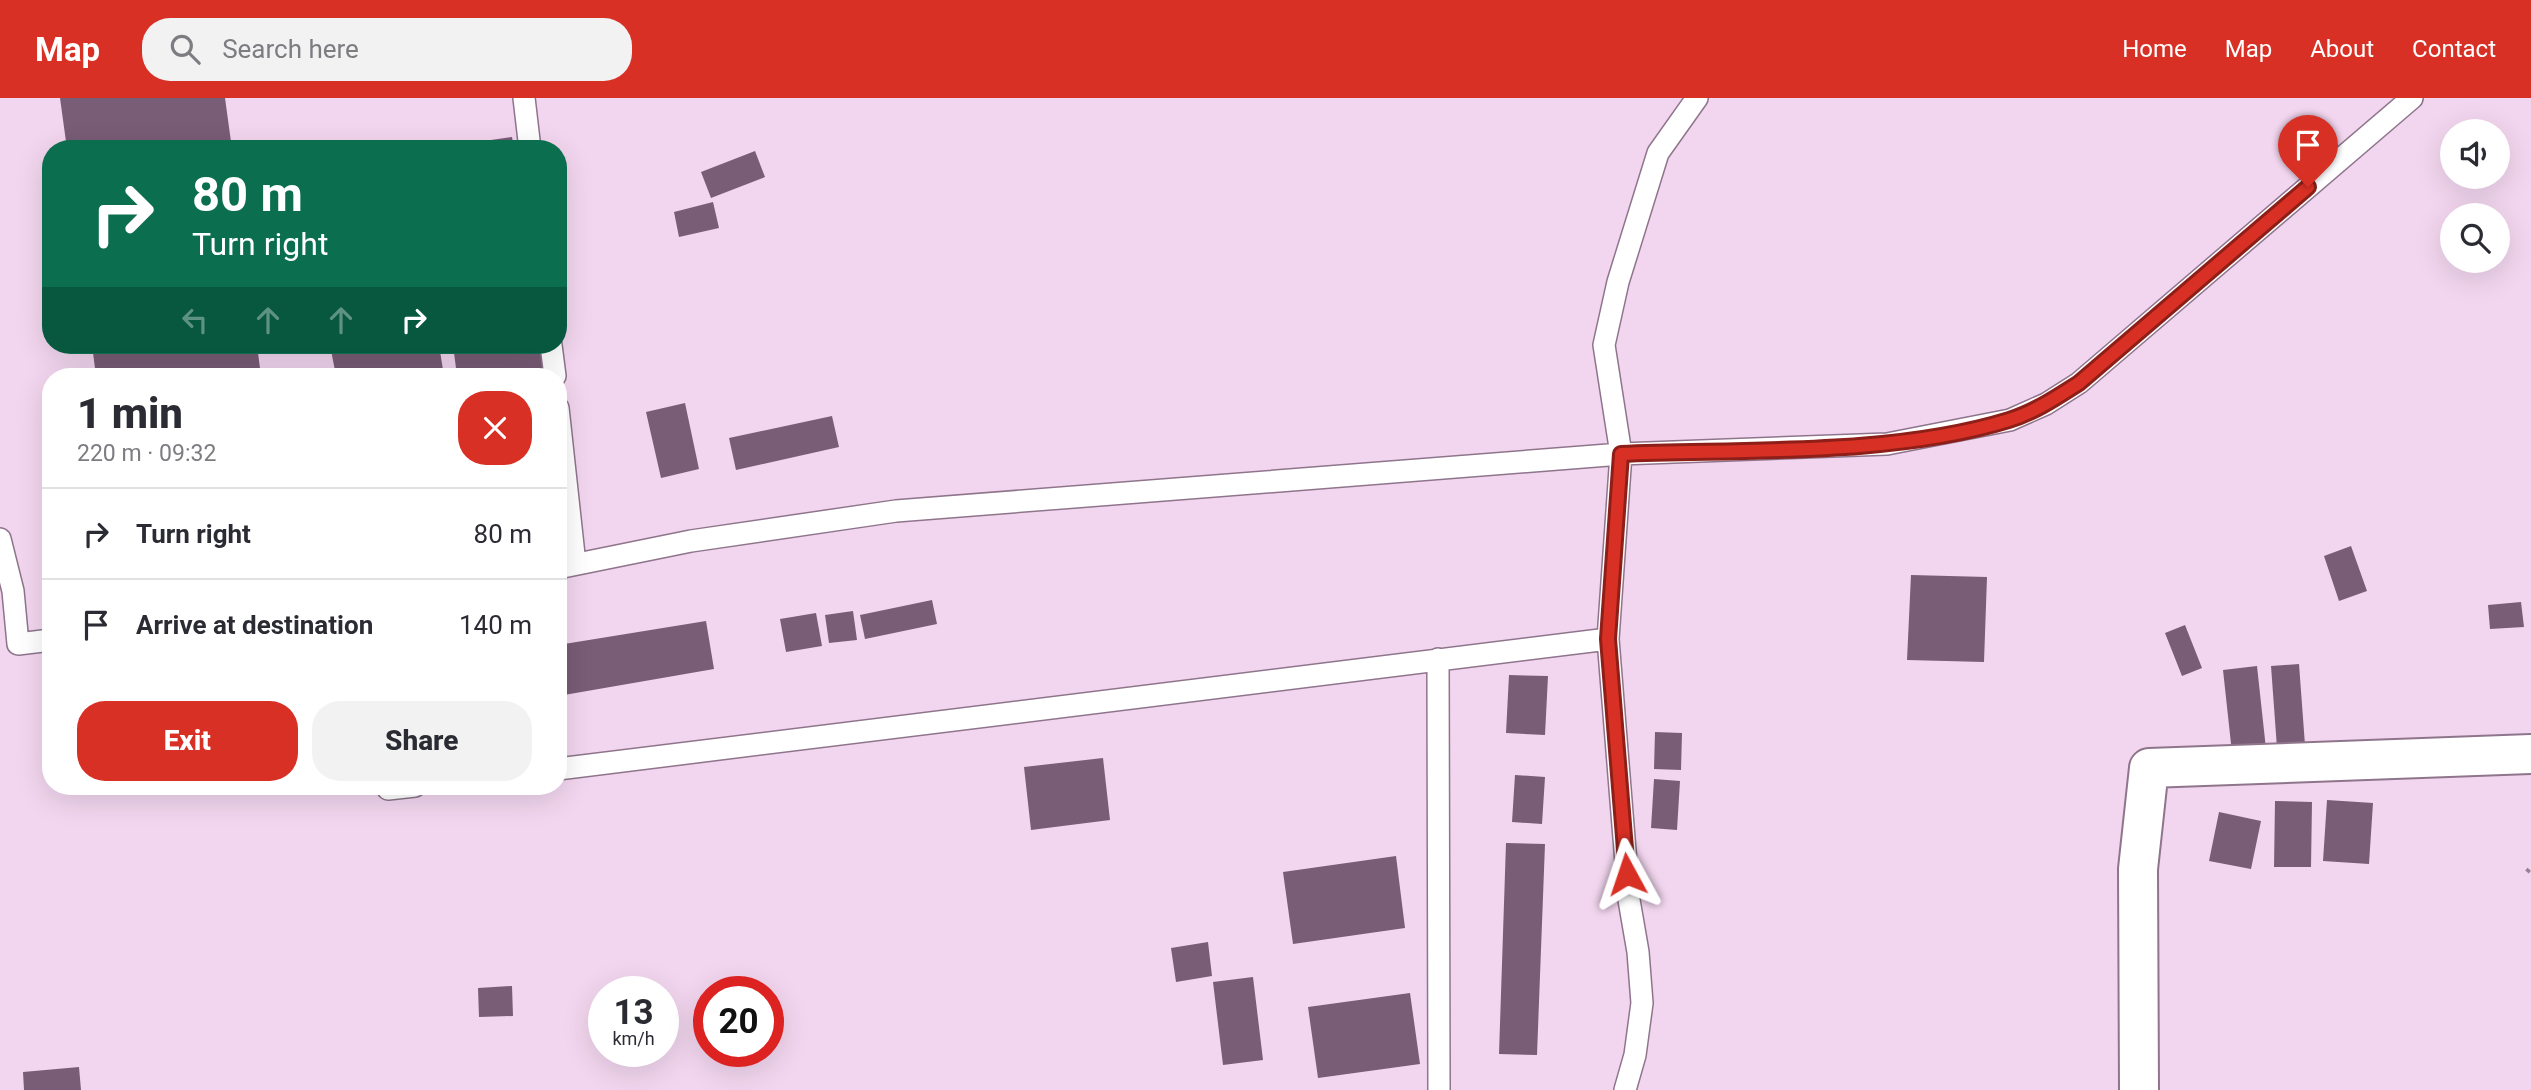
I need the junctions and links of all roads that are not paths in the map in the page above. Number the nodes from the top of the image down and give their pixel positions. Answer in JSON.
{"nodes":[{"id":1,"x":524,"y":98,"type":"edge"},
{"id":2,"x":1697,"y":98,"type":"edge"},
{"id":3,"x":2412,"y":98,"type":"edge"},
{"id":4,"x":529,"y":140,"type":"edge"},
{"id":5,"x":1621,"y":454,"type":"junction"},
{"id":6,"x":0,"y":539,"type":"edge"},
{"id":7,"x":567,"y":566,"type":"edge"},
{"id":8,"x":1608,"y":639,"type":"junction"},
{"id":9,"x":42,"y":641,"type":"edge"},
{"id":10,"x":9,"y":645,"type":"edge"},
{"id":11,"x":1438,"y":659,"type":"junction"},
{"id":12,"x":2531,"y":754,"type":"edge"},
{"id":13,"x":567,"y":768,"type":"edge"},
{"id":14,"x":1439,"y":1090,"type":"edge"},
{"id":15,"x":1625,"y":1090,"type":"edge"},
{"id":16,"x":2139,"y":1090,"type":"edge"}],
"edges":[{"from":1,"to":4,"type":"lane"},
{"from":2,"to":5,"type":"lane"},
{"from":3,"to":5,"type":"lane"},
{"from":5,"to":7,"type":"lane"},
{"from":5,"to":8,"type":"lane"},
{"from":6,"to":10,"type":"lane"},
{"from":8,"to":11,"type":"lane"},
{"from":8,"to":15,"type":"lane"},
{"from":9,"to":10,"type":"lane"},
{"from":11,"to":13,"type":"lane"},
{"from":11,"to":14,"type":"lane"},
{"from":12,"to":16,"type":"street"}]}
